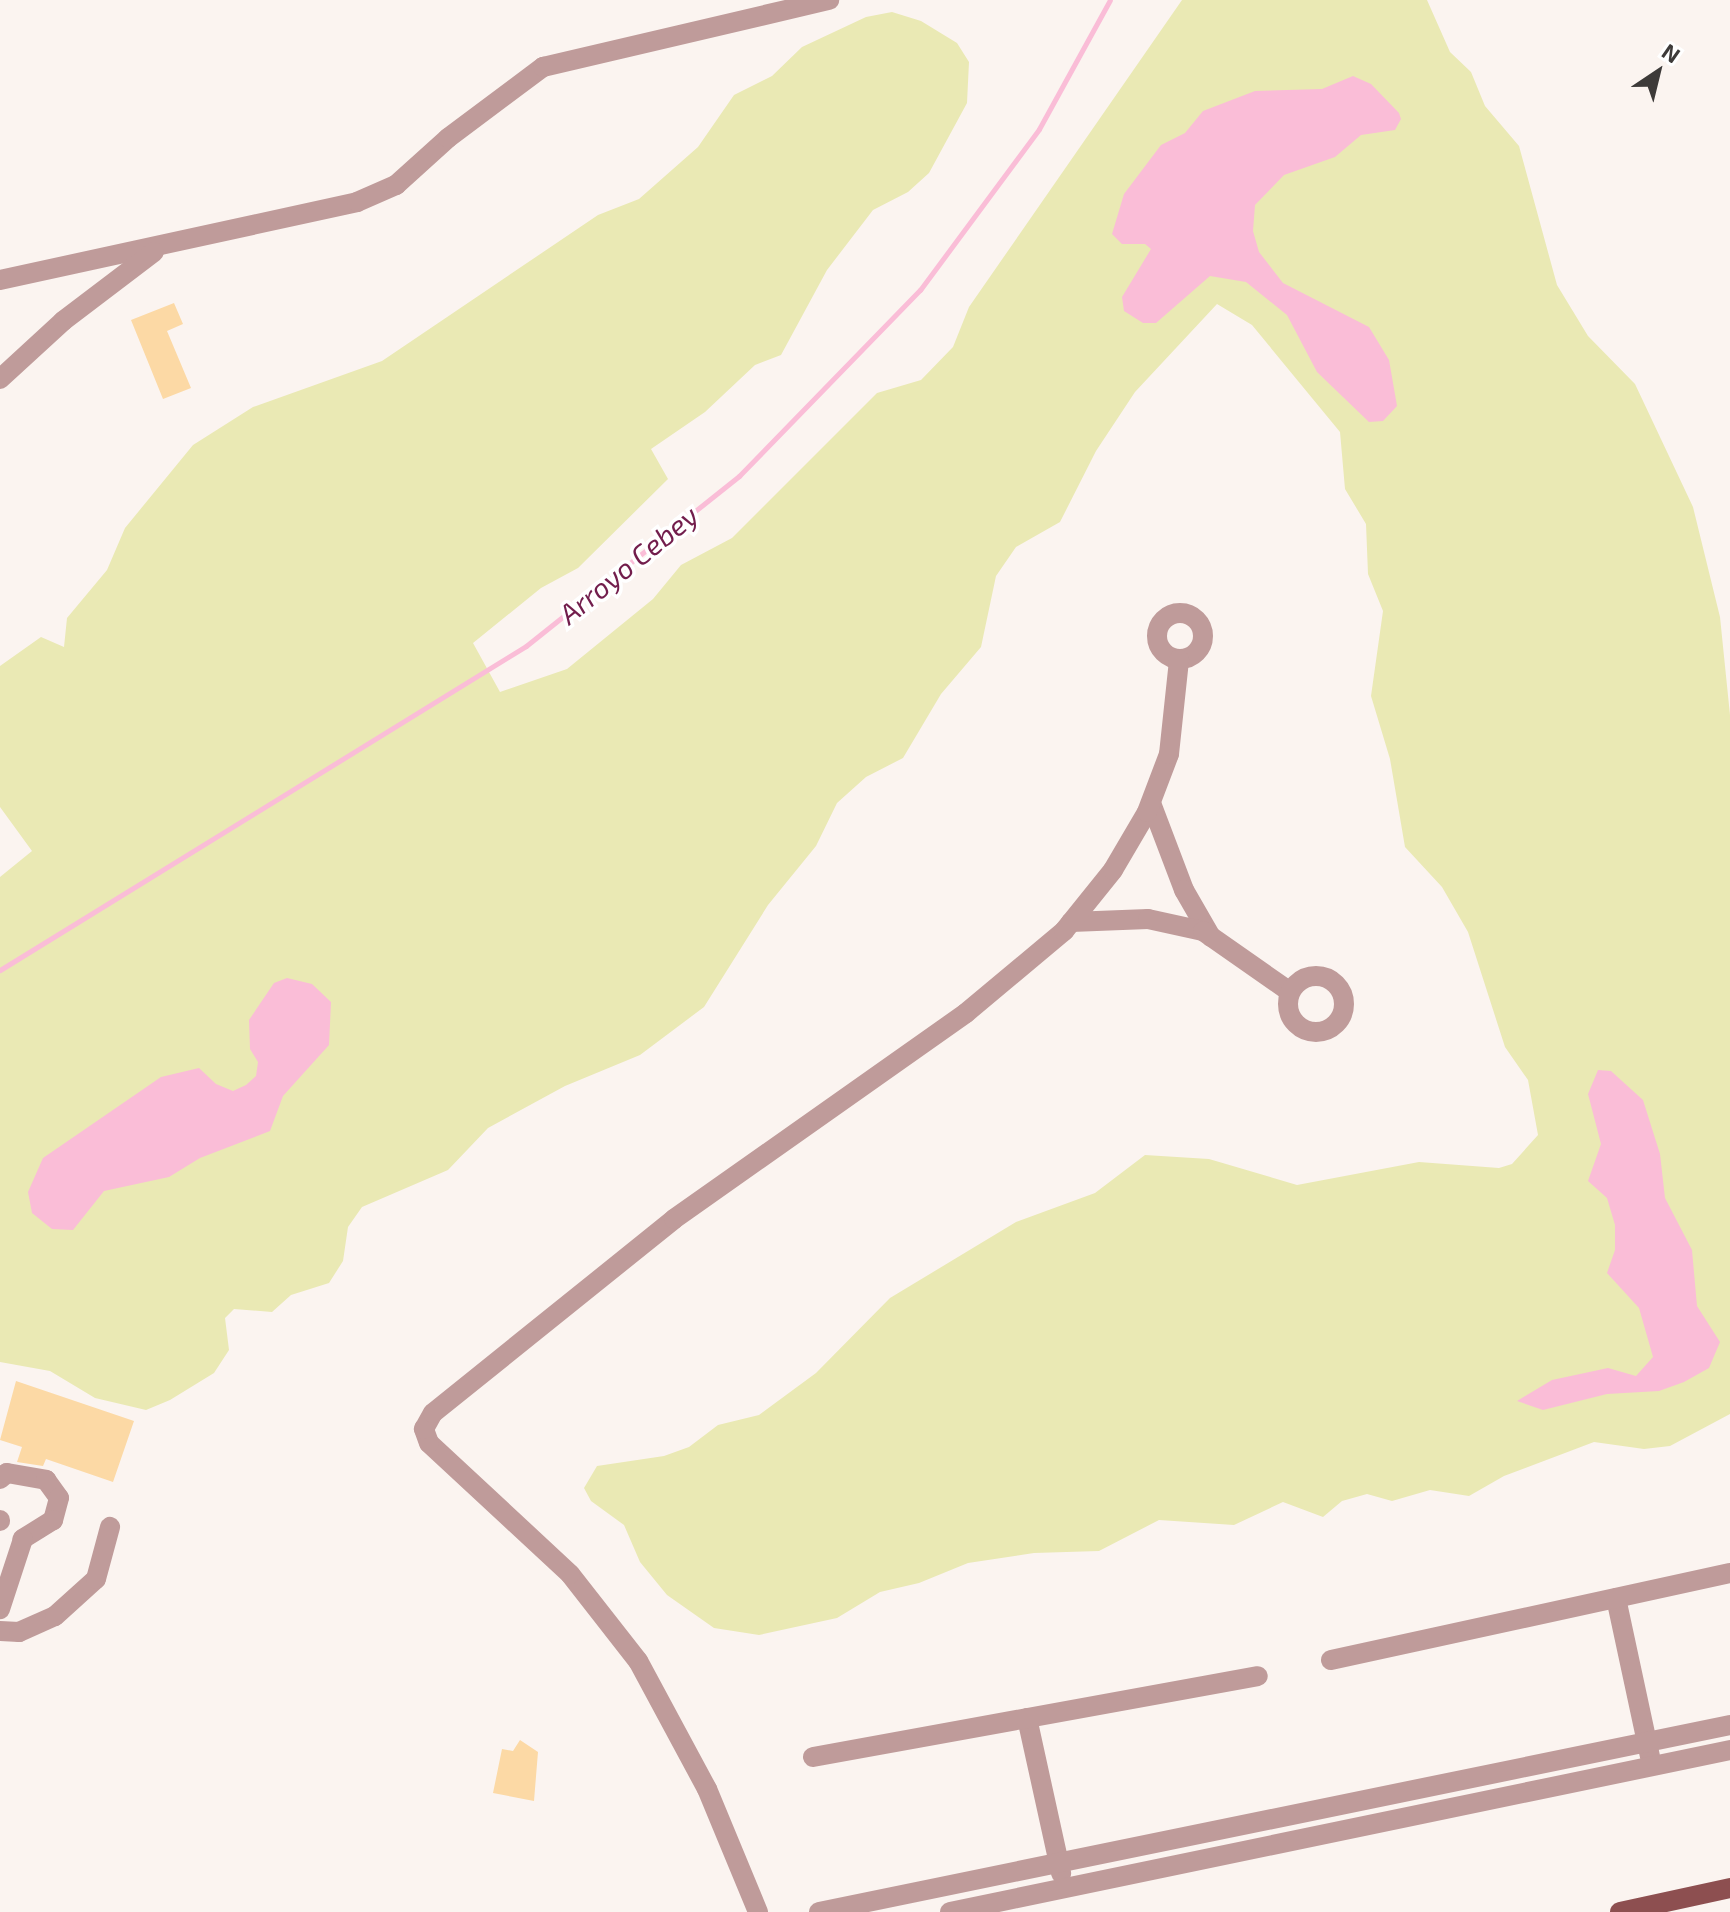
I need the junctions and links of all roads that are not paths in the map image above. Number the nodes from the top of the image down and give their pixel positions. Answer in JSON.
{"nodes":[{"id":1,"x":829,"y":0,"type":"edge"},
{"id":2,"x":160,"y":248,"type":"junction"},
{"id":3,"x":0,"y":280,"type":"edge"},
{"id":4,"x":0,"y":379,"type":"edge"},
{"id":5,"x":1179,"y":660,"type":"dead end"},
{"id":6,"x":1151,"y":803,"type":"junction"},
{"id":7,"x":1071,"y":922,"type":"junction"},
{"id":8,"x":1211,"y":937,"type":"junction"},
{"id":9,"x":1290,"y":992,"type":"dead end"},
{"id":10,"x":0,"y":1479,"type":"edge"},
{"id":11,"x":110,"y":1527,"type":"dead end"},
{"id":12,"x":1730,"y":1573,"type":"edge"},
{"id":13,"x":1616,"y":1598,"type":"junction"},
{"id":14,"x":0,"y":1609,"type":"edge"},
{"id":15,"x":0,"y":1631,"type":"edge"},
{"id":16,"x":1331,"y":1660,"type":"dead end"},
{"id":17,"x":1258,"y":1676,"type":"dead end"},
{"id":18,"x":1027,"y":1718,"type":"junction"},
{"id":19,"x":1730,"y":1725,"type":"edge"},
{"id":20,"x":1647,"y":1742,"type":"junction"},
{"id":21,"x":1730,"y":1750,"type":"edge"},
{"id":22,"x":813,"y":1757,"type":"dead end"},
{"id":23,"x":1653,"y":1768,"type":"junction"},
{"id":24,"x":1059,"y":1863,"type":"junction"},
{"id":25,"x":1730,"y":1888,"type":"edge"},
{"id":26,"x":1064,"y":1889,"type":"junction"},
{"id":27,"x":1730,"y":1900,"type":"edge"},
{"id":28,"x":758,"y":1912,"type":"edge"},
{"id":29,"x":819,"y":1912,"type":"edge"},
{"id":30,"x":950,"y":1912,"type":"edge"},
{"id":31,"x":1620,"y":1912,"type":"edge"},
{"id":32,"x":1680,"y":1912,"type":"edge"}],
"edges":[{"from":1,"to":2,"type":"street"},
{"from":2,"to":3,"type":"street"},
{"from":2,"to":4,"type":"street"},
{"from":5,"to":6,"type":"street"},
{"from":6,"to":7,"type":"street"},
{"from":6,"to":8,"type":"street"},
{"from":7,"to":8,"type":"street"},
{"from":7,"to":28,"type":"street"},
{"from":8,"to":9,"type":"street"},
{"from":10,"to":14,"type":"street"},
{"from":11,"to":15,"type":"street"},
{"from":12,"to":13,"type":"street"},
{"from":13,"to":16,"type":"street"},
{"from":13,"to":20,"type":"street"},
{"from":17,"to":18,"type":"street"},
{"from":18,"to":22,"type":"street"},
{"from":18,"to":24,"type":"street"},
{"from":19,"to":20,"type":"street"},
{"from":20,"to":23,"type":"street"},
{"from":20,"to":24,"type":"street"},
{"from":21,"to":23,"type":"street"},
{"from":23,"to":26,"type":"street"},
{"from":24,"to":26,"type":"street"},
{"from":24,"to":29,"type":"street"},
{"from":25,"to":31,"type":"main road"},
{"from":26,"to":30,"type":"street"},
{"from":27,"to":32,"type":"main road"}]}
